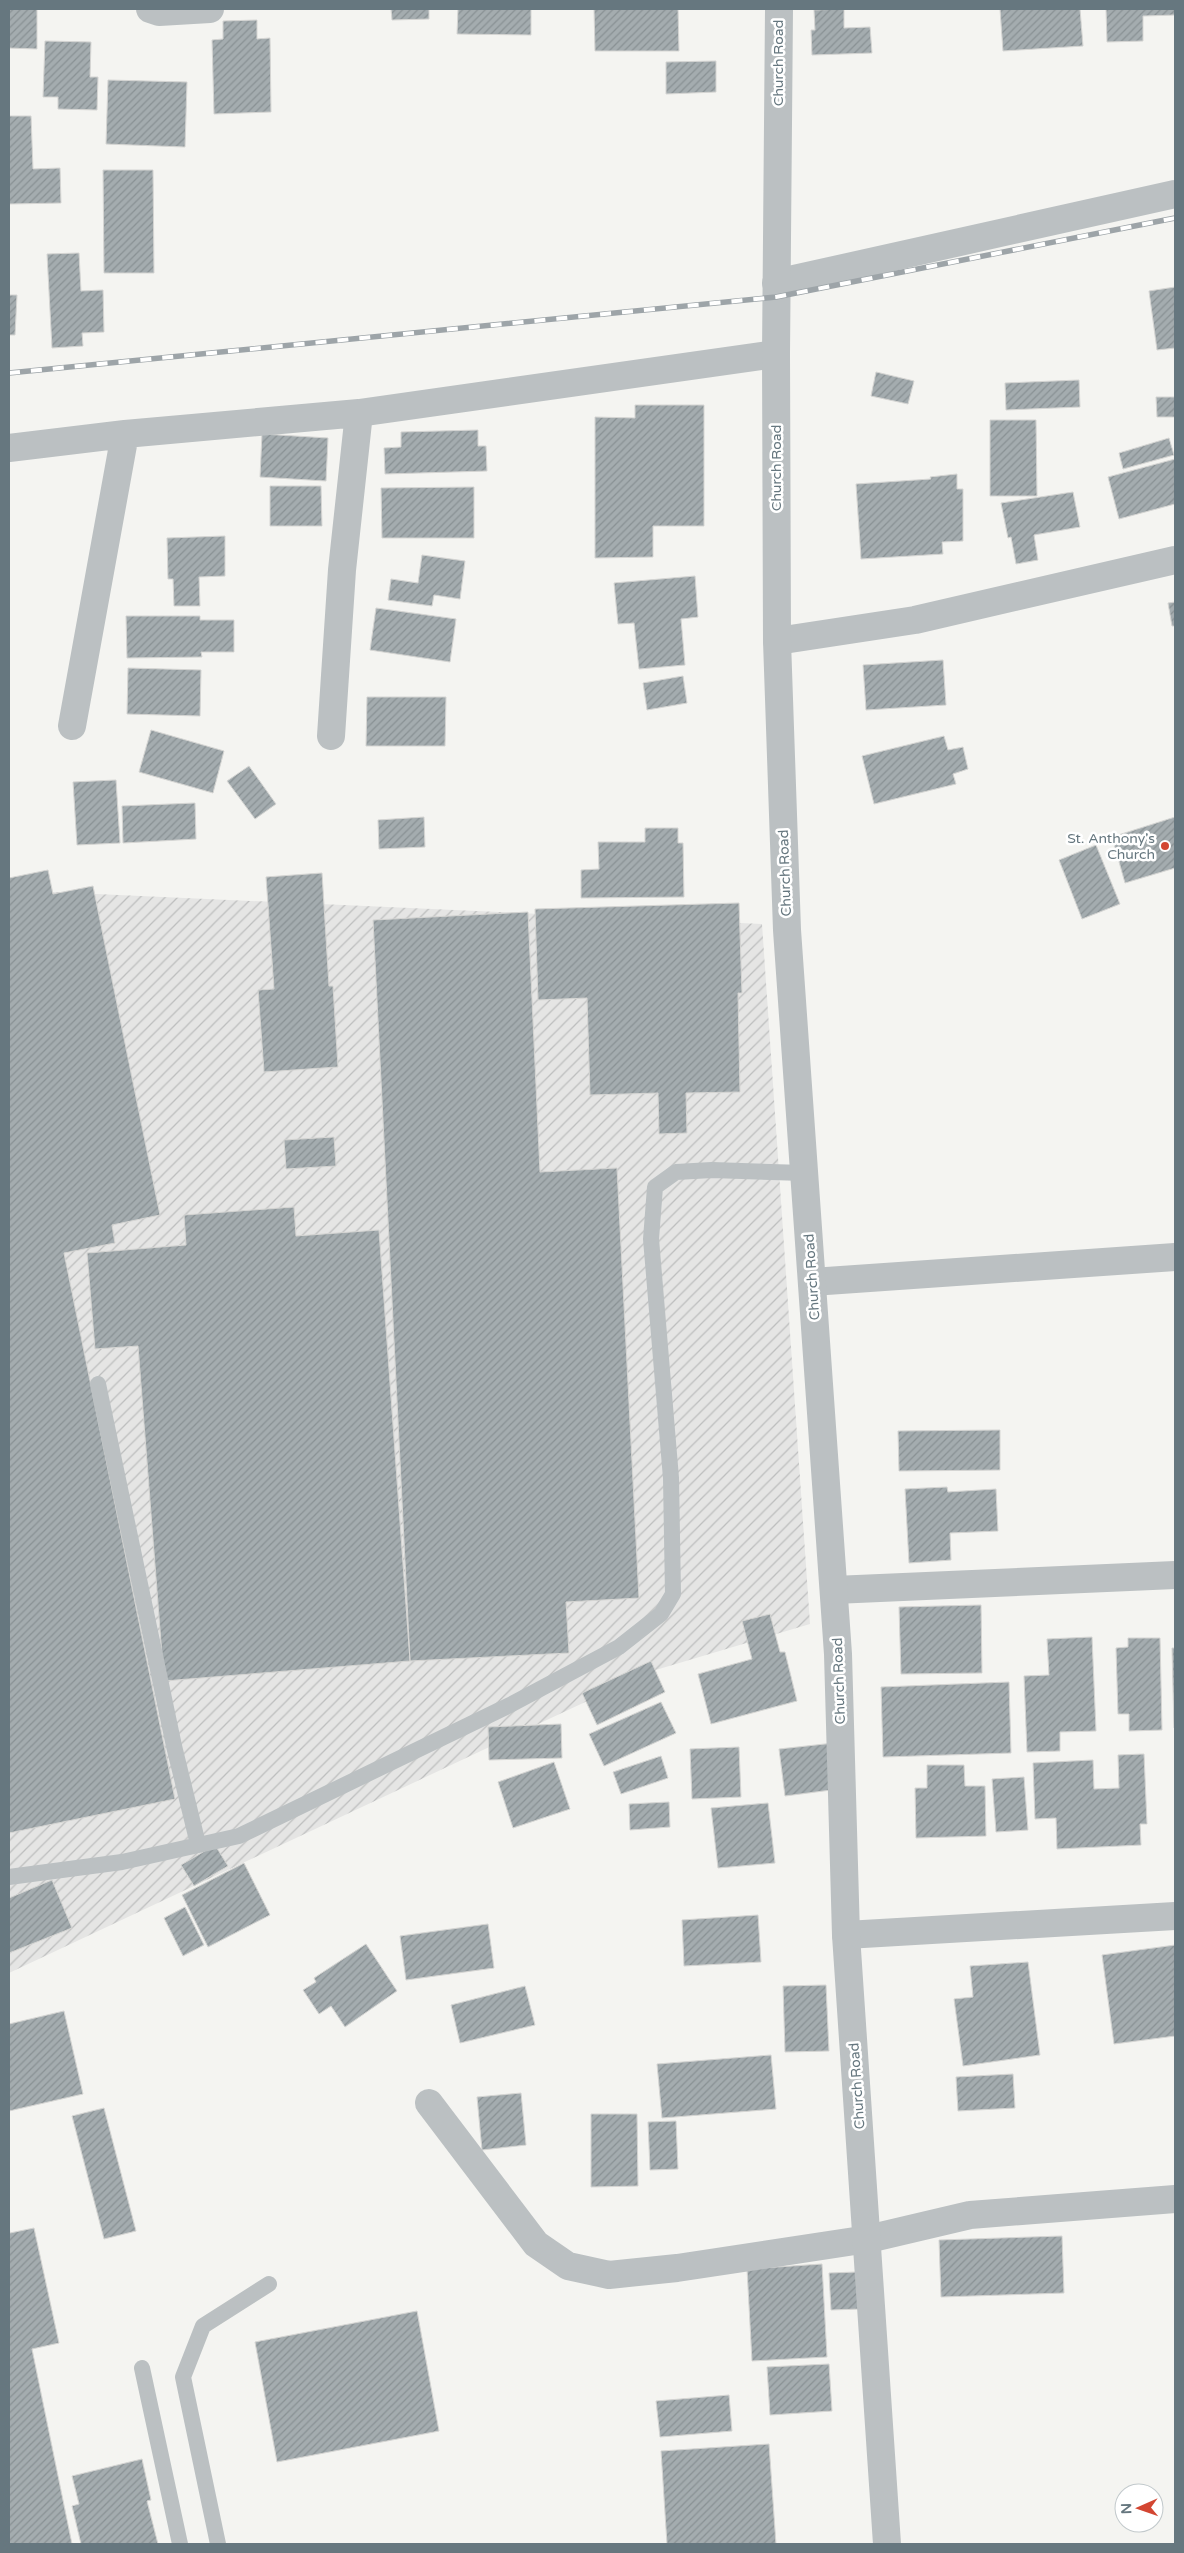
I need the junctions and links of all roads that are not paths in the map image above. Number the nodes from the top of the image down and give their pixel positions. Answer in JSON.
{"nodes":[{"id":1,"x":150,"y":9,"type":"edge"},
{"id":2,"x":210,"y":9,"type":"edge"},
{"id":3,"x":779,"y":9,"type":"edge"},
{"id":4,"x":1175,"y":194,"type":"edge"},
{"id":5,"x":776,"y":283,"type":"junction"},
{"id":6,"x":776,"y":354,"type":"junction"},
{"id":7,"x":359,"y":413,"type":"junction"},
{"id":8,"x":125,"y":434,"type":"junction"},
{"id":9,"x":9,"y":448,"type":"edge"},
{"id":10,"x":1175,"y":560,"type":"edge"},
{"id":11,"x":777,"y":641,"type":"junction"},
{"id":12,"x":72,"y":726,"type":"dead end"},
{"id":13,"x":331,"y":736,"type":"dead end"},
{"id":14,"x":804,"y":1173,"type":"junction"},
{"id":15,"x":1175,"y":1257,"type":"edge"},
{"id":16,"x":812,"y":1282,"type":"junction"},
{"id":17,"x":98,"y":1384,"type":"dead end"},
{"id":18,"x":1175,"y":1575,"type":"edge"},
{"id":19,"x":834,"y":1590,"type":"junction"},
{"id":20,"x":198,"y":1844,"type":"junction"},
{"id":21,"x":9,"y":1877,"type":"edge"},
{"id":22,"x":1175,"y":1916,"type":"edge"},
{"id":23,"x":846,"y":1935,"type":"junction"},
{"id":24,"x":429,"y":2103,"type":"dead end"},
{"id":25,"x":1175,"y":2198,"type":"edge"},
{"id":26,"x":868,"y":2239,"type":"junction"},
{"id":27,"x":269,"y":2284,"type":"dead end"},
{"id":28,"x":142,"y":2368,"type":"dead end"},
{"id":29,"x":180,"y":2544,"type":"edge"},
{"id":30,"x":218,"y":2544,"type":"edge"},
{"id":31,"x":887,"y":2544,"type":"edge"}],
"edges":[{"from":1,"to":2,"type":"street"},
{"from":3,"to":5,"type":"street","name":"Church Road"},
{"from":4,"to":5,"type":"street"},
{"from":5,"to":6,"type":"street","name":"Church Road"},
{"from":6,"to":7,"type":"street"},
{"from":6,"to":11,"type":"street","name":"Church Road"},
{"from":7,"to":8,"type":"street"},
{"from":7,"to":13,"type":"street"},
{"from":8,"to":9,"type":"street"},
{"from":8,"to":12,"type":"street"},
{"from":10,"to":11,"type":"street"},
{"from":11,"to":14,"type":"street","name":"Church Road"},
{"from":14,"to":16,"type":"street","name":"Church Road"},
{"from":14,"to":20,"type":"lane"},
{"from":15,"to":16,"type":"street"},
{"from":16,"to":19,"type":"street","name":"Church Road"},
{"from":17,"to":20,"type":"lane"},
{"from":18,"to":19,"type":"street"},
{"from":19,"to":23,"type":"street","name":"Church Road"},
{"from":20,"to":21,"type":"lane"},
{"from":22,"to":23,"type":"street"},
{"from":23,"to":26,"type":"street","name":"Church Road"},
{"from":24,"to":26,"type":"street"},
{"from":25,"to":26,"type":"street"},
{"from":26,"to":31,"type":"street","name":"Church Road"},
{"from":27,"to":30,"type":"lane"},
{"from":28,"to":29,"type":"lane"}]}
